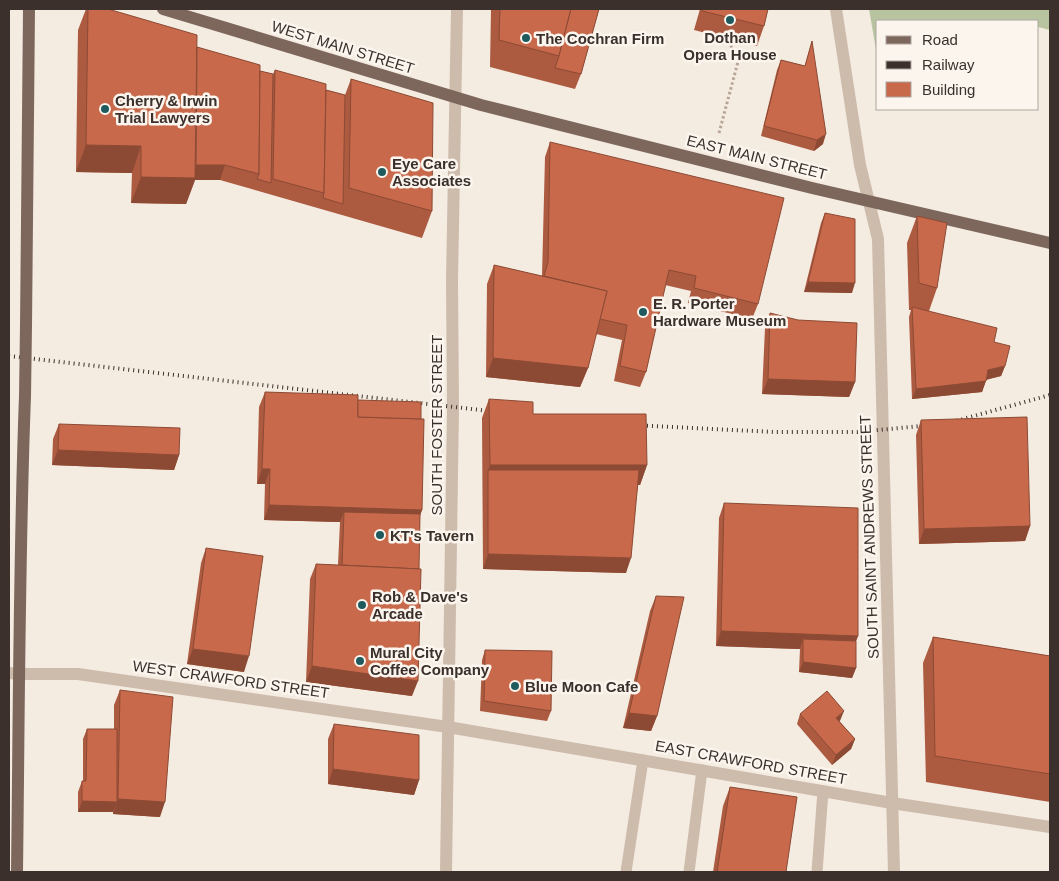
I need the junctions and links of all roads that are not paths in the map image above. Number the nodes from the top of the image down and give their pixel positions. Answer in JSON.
{"nodes":[{"id":1,"x":29,"y":9,"type":"edge"},
{"id":2,"x":163,"y":9,"type":"edge"},
{"id":3,"x":457,"y":9,"type":"edge"},
{"id":4,"x":836,"y":9,"type":"edge"},
{"id":5,"x":456,"y":98,"type":"junction"},
{"id":6,"x":869,"y":202,"type":"junction"},
{"id":7,"x":1050,"y":243,"type":"edge"},
{"id":8,"x":14,"y":674,"type":"edge"},
{"id":9,"x":448,"y":726,"type":"junction"},
{"id":10,"x":643,"y":760,"type":"junction"},
{"id":11,"x":702,"y":770,"type":"junction"},
{"id":12,"x":823,"y":791,"type":"junction"},
{"id":13,"x":892,"y":803,"type":"junction"},
{"id":14,"x":1050,"y":827,"type":"edge"},
{"id":15,"x":17,"y":872,"type":"edge"},
{"id":16,"x":446,"y":872,"type":"edge"},
{"id":17,"x":626,"y":872,"type":"edge"},
{"id":18,"x":689,"y":872,"type":"edge"},
{"id":19,"x":817,"y":872,"type":"edge"},
{"id":20,"x":894,"y":872,"type":"edge"}],
"edges":[{"from":1,"to":8,"type":"main road","bridge":true},
{"from":2,"to":5,"type":"main road","name":"WEST MAIN STREET"},
{"from":3,"to":5,"type":"street","name":"SOUTH FOSTER STREET"},
{"from":4,"to":6,"type":"street","name":"SOUTH SAINT ANDREWS STREET"},
{"from":5,"to":6,"type":"main road","name":"EAST MAIN STREET"},
{"from":5,"to":9,"type":"street","name":"SOUTH FOSTER STREET"},
{"from":6,"to":7,"type":"main road","name":"EAST MAIN STREET"},
{"from":6,"to":13,"type":"street","name":"SOUTH SAINT ANDREWS STREET"},
{"from":8,"to":9,"type":"street","name":"WEST CRAWFORD STREET"},
{"from":8,"to":15,"type":"main road"},
{"from":9,"to":10,"type":"street","name":"EAST CRAWFORD STREET"},
{"from":9,"to":16,"type":"street","name":"SOUTH FOSTER STREET"},
{"from":10,"to":11,"type":"street","name":"EAST CRAWFORD STREET"},
{"from":10,"to":17,"type":"lane"},
{"from":11,"to":12,"type":"street","name":"EAST CRAWFORD STREET"},
{"from":11,"to":18,"type":"lane"},
{"from":12,"to":13,"type":"street","name":"EAST CRAWFORD STREET"},
{"from":12,"to":19,"type":"lane"},
{"from":13,"to":14,"type":"street","name":"EAST CRAWFORD STREET"},
{"from":13,"to":20,"type":"street","name":"SOUTH SAINT ANDREWS STREET"}]}
